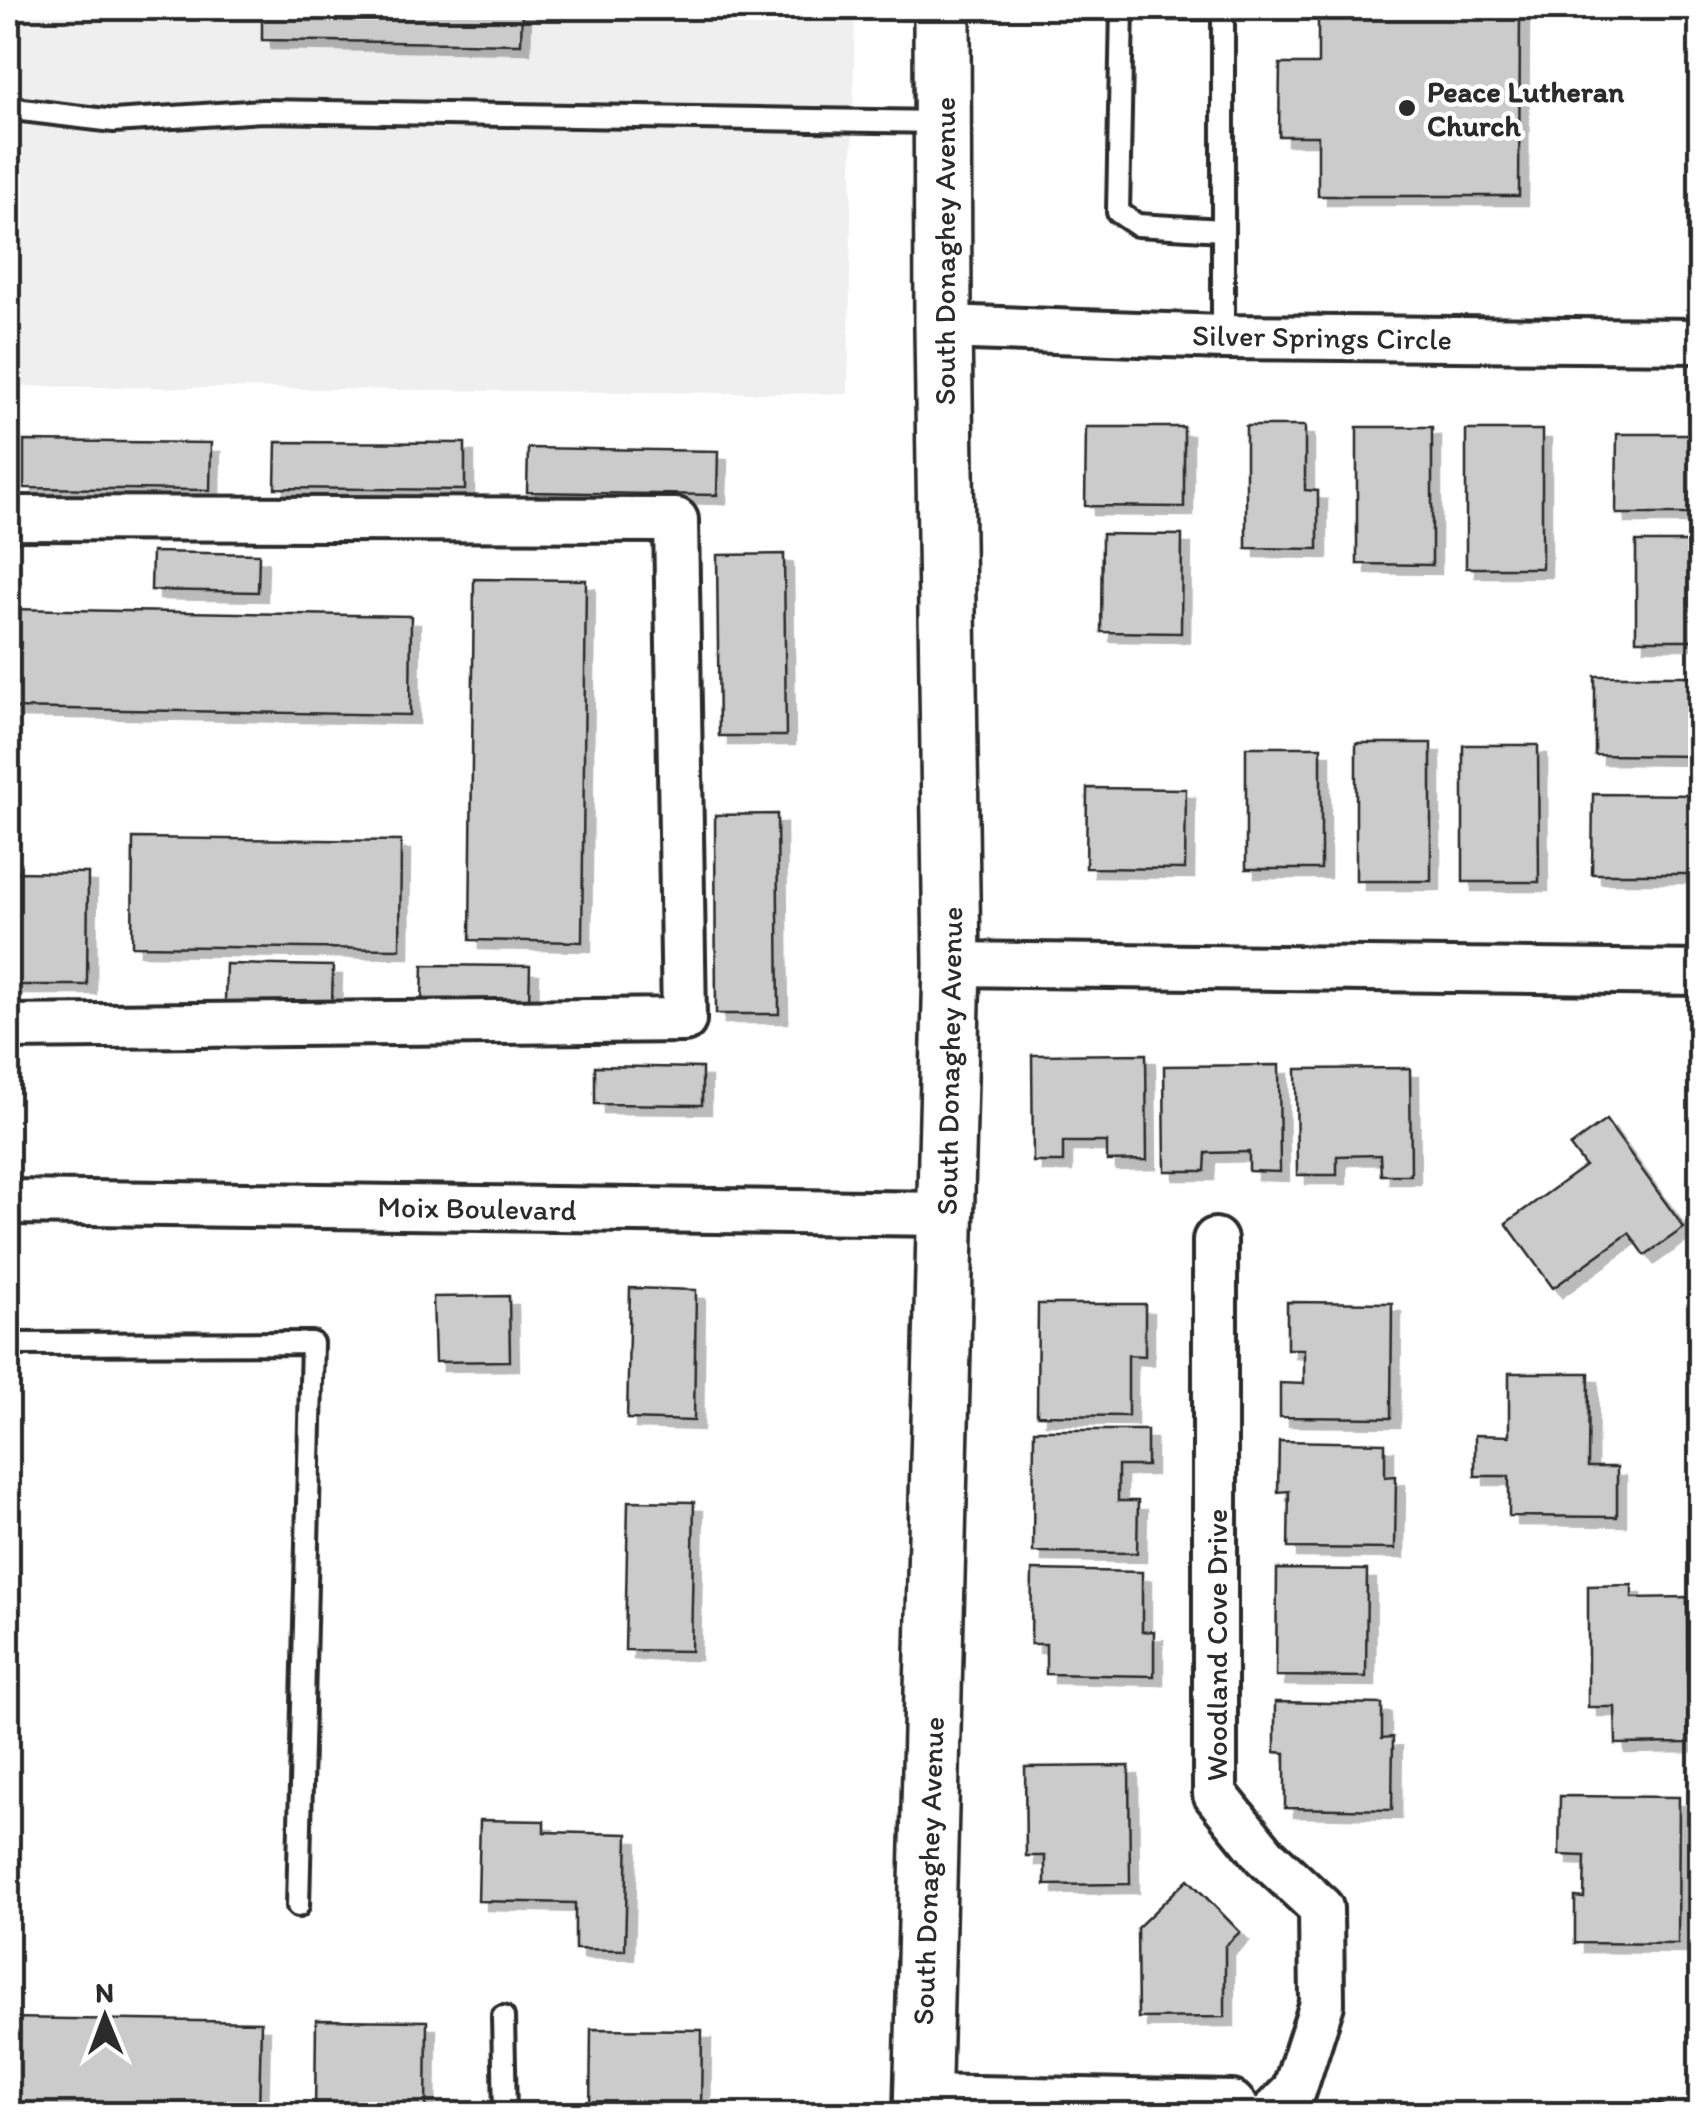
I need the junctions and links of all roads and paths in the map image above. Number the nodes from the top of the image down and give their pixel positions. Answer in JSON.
{"nodes":[{"id":1,"x":942,"y":8,"type":"edge"},
{"id":2,"x":1122,"y":8,"type":"edge"},
{"id":3,"x":1138,"y":8,"type":"edge"},
{"id":4,"x":1223,"y":8,"type":"edge"},
{"id":5,"x":8,"y":106,"type":"edge"},
{"id":6,"x":943,"y":122,"type":"junction"},
{"id":7,"x":1223,"y":230,"type":"junction"},
{"id":8,"x":943,"y":328,"type":"junction"},
{"id":9,"x":1223,"y":337,"type":"junction"},
{"id":10,"x":1700,"y":341,"type":"edge"},
{"id":11,"x":8,"y":518,"type":"edge"},
{"id":12,"x":952,"y":964,"type":"junction"},
{"id":13,"x":1700,"y":974,"type":"edge"},
{"id":14,"x":8,"y":1027,"type":"edge"},
{"id":15,"x":8,"y":1202,"type":"edge"},
{"id":16,"x":947,"y":1214,"type":"junction"},
{"id":17,"x":1215,"y":1240,"type":"dead end"},
{"id":18,"x":8,"y":1344,"type":"edge"},
{"id":19,"x":298,"y":1906,"type":"dead end"},
{"id":20,"x":504,"y":2016,"type":"dead end"},
{"id":21,"x":922,"y":2106,"type":"edge"},
{"id":22,"x":504,"y":2114,"type":"edge"},
{"id":23,"x":1242,"y":2114,"type":"edge"},
{"id":24,"x":1271,"y":2114,"type":"edge"}],
"edges":[{"from":1,"to":6,"type":"street","name":"South Donaghey Avenue"},
{"from":2,"to":7,"type":"lane"},
{"from":3,"to":4,"type":"lane"},
{"from":4,"to":7,"type":"lane"},
{"from":5,"to":6,"type":"lane"},
{"from":6,"to":8,"type":"street","name":"South Donaghey Avenue"},
{"from":7,"to":9,"type":"lane"},
{"from":8,"to":9,"type":"street","name":"Silver Springs Circle"},
{"from":8,"to":12,"type":"street","name":"South Donaghey Avenue"},
{"from":9,"to":10,"type":"street","name":"Silver Springs Circle"},
{"from":11,"to":14,"type":"street"},
{"from":12,"to":13,"type":"street"},
{"from":12,"to":16,"type":"street","name":"South Donaghey Avenue"},
{"from":15,"to":16,"type":"street","name":"Moix Boulevard"},
{"from":16,"to":21,"type":"street","name":"South Donaghey Avenue"},
{"from":17,"to":24,"type":"street","name":"Woodland Cove Drive"},
{"from":18,"to":19,"type":"lane"},
{"from":20,"to":22,"type":"lane"},
{"from":21,"to":23,"type":"street"}]}
